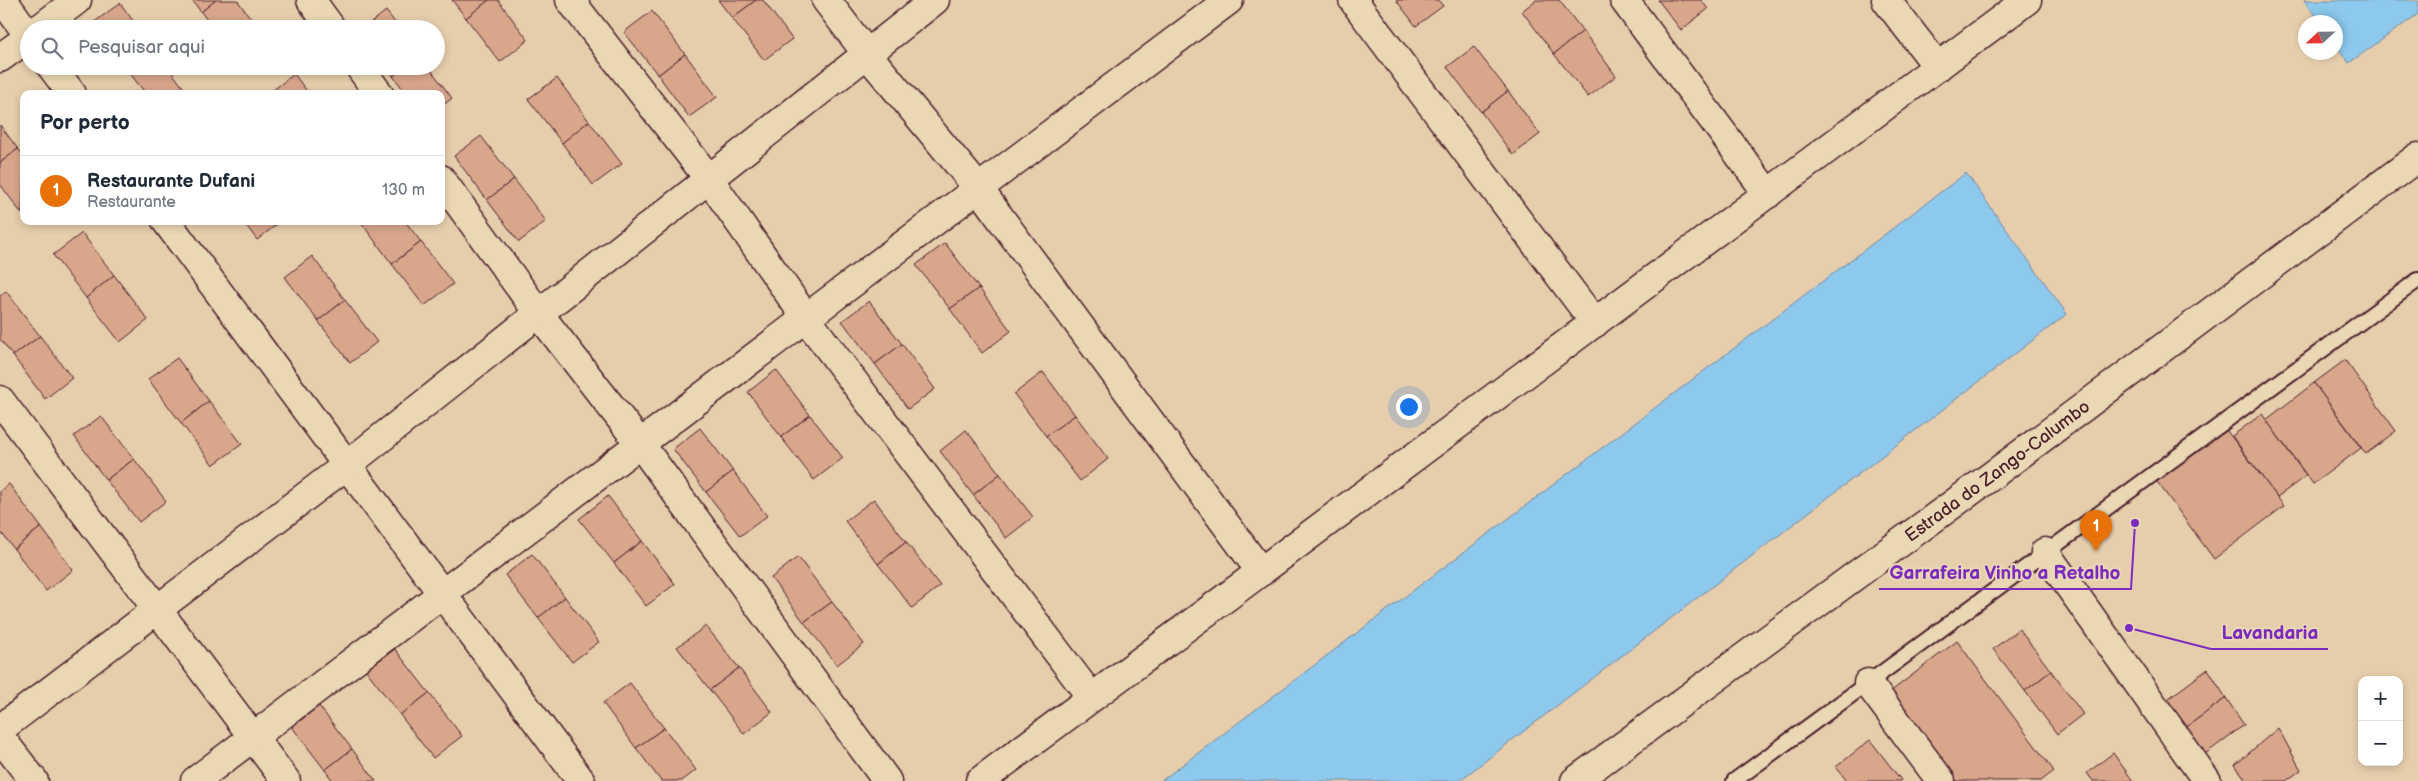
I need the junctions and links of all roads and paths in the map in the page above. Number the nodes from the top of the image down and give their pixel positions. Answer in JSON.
{"nodes":[{"id":1,"x":3,"y":0,"type":"edge"},
{"id":2,"x":77,"y":0,"type":"edge"},
{"id":3,"x":311,"y":0,"type":"edge"},
{"id":4,"x":570,"y":0,"type":"edge"},
{"id":5,"x":826,"y":0,"type":"edge"},
{"id":6,"x":935,"y":0,"type":"edge"},
{"id":7,"x":1229,"y":0,"type":"edge"},
{"id":8,"x":1353,"y":0,"type":"edge"},
{"id":9,"x":1624,"y":0,"type":"edge"},
{"id":10,"x":1886,"y":0,"type":"edge"},
{"id":11,"x":2027,"y":0,"type":"edge"},
{"id":12,"x":51,"y":20,"type":"edge"},
{"id":13,"x":325,"y":20,"type":"edge"},
{"id":14,"x":20,"y":24,"type":"edge"},
{"id":15,"x":20,"y":43,"type":"edge"},
{"id":16,"x":867,"y":54,"type":"junction"},
{"id":17,"x":0,"y":58,"type":"edge"},
{"id":18,"x":1938,"y":67,"type":"junction"},
{"id":19,"x":58,"y":75,"type":"edge"},
{"id":20,"x":365,"y":75,"type":"edge"},
{"id":21,"x":69,"y":90,"type":"edge"},
{"id":22,"x":376,"y":90,"type":"edge"},
{"id":23,"x":2418,"y":157,"type":"edge"},
{"id":24,"x":709,"y":179,"type":"junction"},
{"id":25,"x":445,"y":185,"type":"edge"},
{"id":26,"x":979,"y":189,"type":"junction"},
{"id":27,"x":1768,"y":194,"type":"junction"},
{"id":28,"x":169,"y":225,"type":"edge"},
{"id":29,"x":2418,"y":280,"type":"edge"},
{"id":30,"x":539,"y":314,"type":"junction"},
{"id":31,"x":806,"y":318,"type":"junction"},
{"id":32,"x":1595,"y":323,"type":"junction"},
{"id":33,"x":0,"y":400,"type":"edge"},
{"id":34,"x":641,"y":445,"type":"junction"},
{"id":35,"x":347,"y":465,"type":"junction"},
{"id":36,"x":2045,"y":552,"type":"junction"},
{"id":37,"x":1261,"y":572,"type":"junction"},
{"id":38,"x":443,"y":594,"type":"junction"},
{"id":39,"x":157,"y":609,"type":"junction"},
{"id":40,"x":1868,"y":684,"type":"junction"},
{"id":41,"x":1091,"y":697,"type":"junction"},
{"id":42,"x":0,"y":729,"type":"edge"},
{"id":43,"x":0,"y":737,"type":"edge"},
{"id":44,"x":253,"y":737,"type":"junction"},
{"id":45,"x":34,"y":781,"type":"edge"},
{"id":46,"x":195,"y":781,"type":"edge"},
{"id":47,"x":286,"y":781,"type":"edge"},
{"id":48,"x":581,"y":781,"type":"edge"},
{"id":49,"x":887,"y":781,"type":"edge"},
{"id":50,"x":980,"y":781,"type":"edge"},
{"id":51,"x":1574,"y":781,"type":"edge"},
{"id":52,"x":1734,"y":781,"type":"edge"},
{"id":53,"x":1941,"y":781,"type":"edge"},
{"id":54,"x":2208,"y":781,"type":"edge"}],
"edges":[{"from":1,"to":14,"type":"street"},
{"from":2,"to":12,"type":"street"},
{"from":3,"to":13,"type":"street"},
{"from":4,"to":24,"type":"street"},
{"from":5,"to":16,"type":"street"},
{"from":6,"to":16,"type":"street"},
{"from":7,"to":26,"type":"street"},
{"from":8,"to":32,"type":"street"},
{"from":9,"to":27,"type":"street"},
{"from":10,"to":18,"type":"street"},
{"from":11,"to":18,"type":"street"},
{"from":15,"to":17,"type":"street"},
{"from":16,"to":24,"type":"street"},
{"from":16,"to":26,"type":"street"},
{"from":18,"to":27,"type":"street"},
{"from":19,"to":21,"type":"street"},
{"from":20,"to":22,"type":"street"},
{"from":23,"to":51,"type":"street","name":"Estrada do Zango-Calumbo"},
{"from":24,"to":30,"type":"street"},
{"from":24,"to":31,"type":"street"},
{"from":25,"to":30,"type":"street"},
{"from":26,"to":31,"type":"street"},
{"from":26,"to":37,"type":"street"},
{"from":27,"to":32,"type":"street"},
{"from":28,"to":35,"type":"street"},
{"from":29,"to":36,"type":"lane"},
{"from":30,"to":34,"type":"street"},
{"from":30,"to":35,"type":"street"},
{"from":31,"to":34,"type":"street"},
{"from":31,"to":41,"type":"street"},
{"from":32,"to":37,"type":"street"},
{"from":33,"to":39,"type":"street"},
{"from":34,"to":38,"type":"street"},
{"from":34,"to":49,"type":"street"},
{"from":35,"to":38,"type":"street"},
{"from":35,"to":39,"type":"street"},
{"from":36,"to":40,"type":"lane"},
{"from":36,"to":54,"type":"street"},
{"from":37,"to":41,"type":"street"},
{"from":38,"to":44,"type":"street"},
{"from":38,"to":48,"type":"street"},
{"from":39,"to":42,"type":"street"},
{"from":39,"to":44,"type":"street"},
{"from":40,"to":52,"type":"lane"},
{"from":40,"to":53,"type":"street"},
{"from":41,"to":50,"type":"street"},
{"from":43,"to":45,"type":"street"},
{"from":44,"to":46,"type":"street"},
{"from":44,"to":47,"type":"street"}]}
